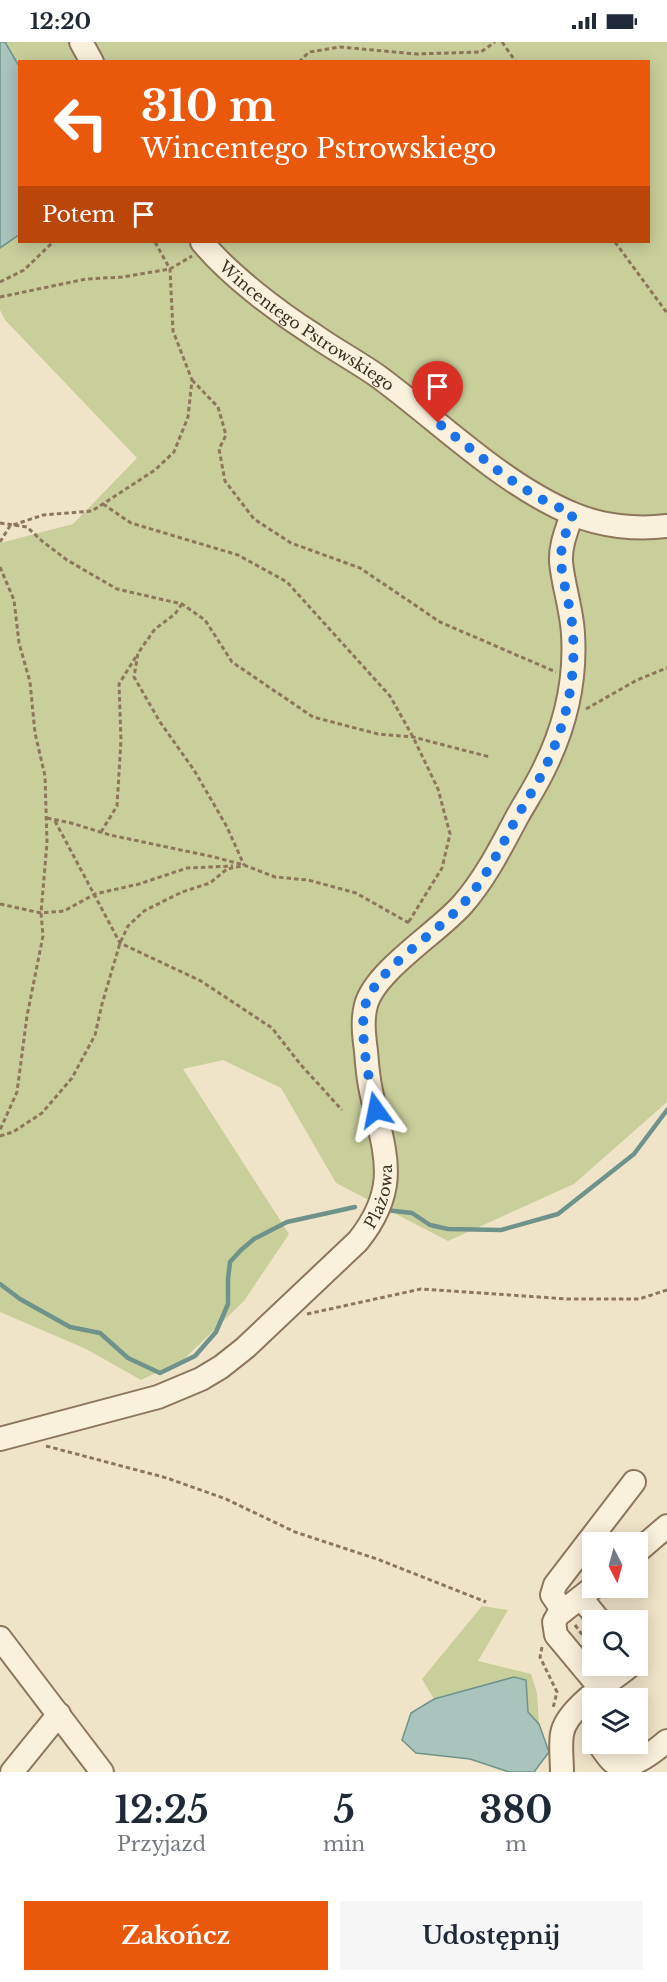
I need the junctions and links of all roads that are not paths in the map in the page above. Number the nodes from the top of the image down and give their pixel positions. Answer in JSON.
{"nodes":[{"id":1,"x":81,"y":42,"type":"edge"},
{"id":2,"x":91,"y":60,"type":"edge"},
{"id":3,"x":204,"y":244,"type":"edge"},
{"id":4,"x":573,"y":514,"type":"junction"},
{"id":5,"x":667,"y":526,"type":"edge"},
{"id":6,"x":0,"y":1439,"type":"edge"},
{"id":7,"x":634,"y":1482,"type":"dead end"},
{"id":8,"x":667,"y":1526,"type":"edge"},
{"id":9,"x":648,"y":1542,"type":"edge"},
{"id":10,"x":580,"y":1599,"type":"edge"},
{"id":11,"x":0,"y":1638,"type":"edge"},
{"id":12,"x":618,"y":1676,"type":"edge"},
{"id":13,"x":600,"y":1688,"type":"edge"},
{"id":14,"x":602,"y":1688,"type":"edge"},
{"id":15,"x":582,"y":1703,"type":"edge"},
{"id":16,"x":59,"y":1714,"type":"junction"},
{"id":17,"x":559,"y":1718,"type":"junction"},
{"id":18,"x":582,"y":1728,"type":"edge"},
{"id":19,"x":667,"y":1742,"type":"edge"},
{"id":20,"x":607,"y":1754,"type":"edge"},
{"id":21,"x":12,"y":1772,"type":"edge"},
{"id":22,"x":102,"y":1772,"type":"edge"},
{"id":23,"x":562,"y":1772,"type":"edge"}],
"edges":[{"from":1,"to":2,"type":"street"},
{"from":3,"to":4,"type":"street","name":"Wincentego Pstrowskiego"},
{"from":4,"to":5,"type":"street","name":"Wincentego Pstrowskiego"},
{"from":4,"to":6,"type":"street","name":"Plażowa"},
{"from":7,"to":10,"type":"street"},
{"from":8,"to":9,"type":"street"},
{"from":10,"to":13,"type":"street"},
{"from":11,"to":16,"type":"street"},
{"from":12,"to":14,"type":"street"},
{"from":15,"to":17,"type":"street"},
{"from":16,"to":21,"type":"street"},
{"from":16,"to":22,"type":"street"},
{"from":17,"to":18,"type":"street"},
{"from":17,"to":23,"type":"street"},
{"from":19,"to":20,"type":"street"}]}
